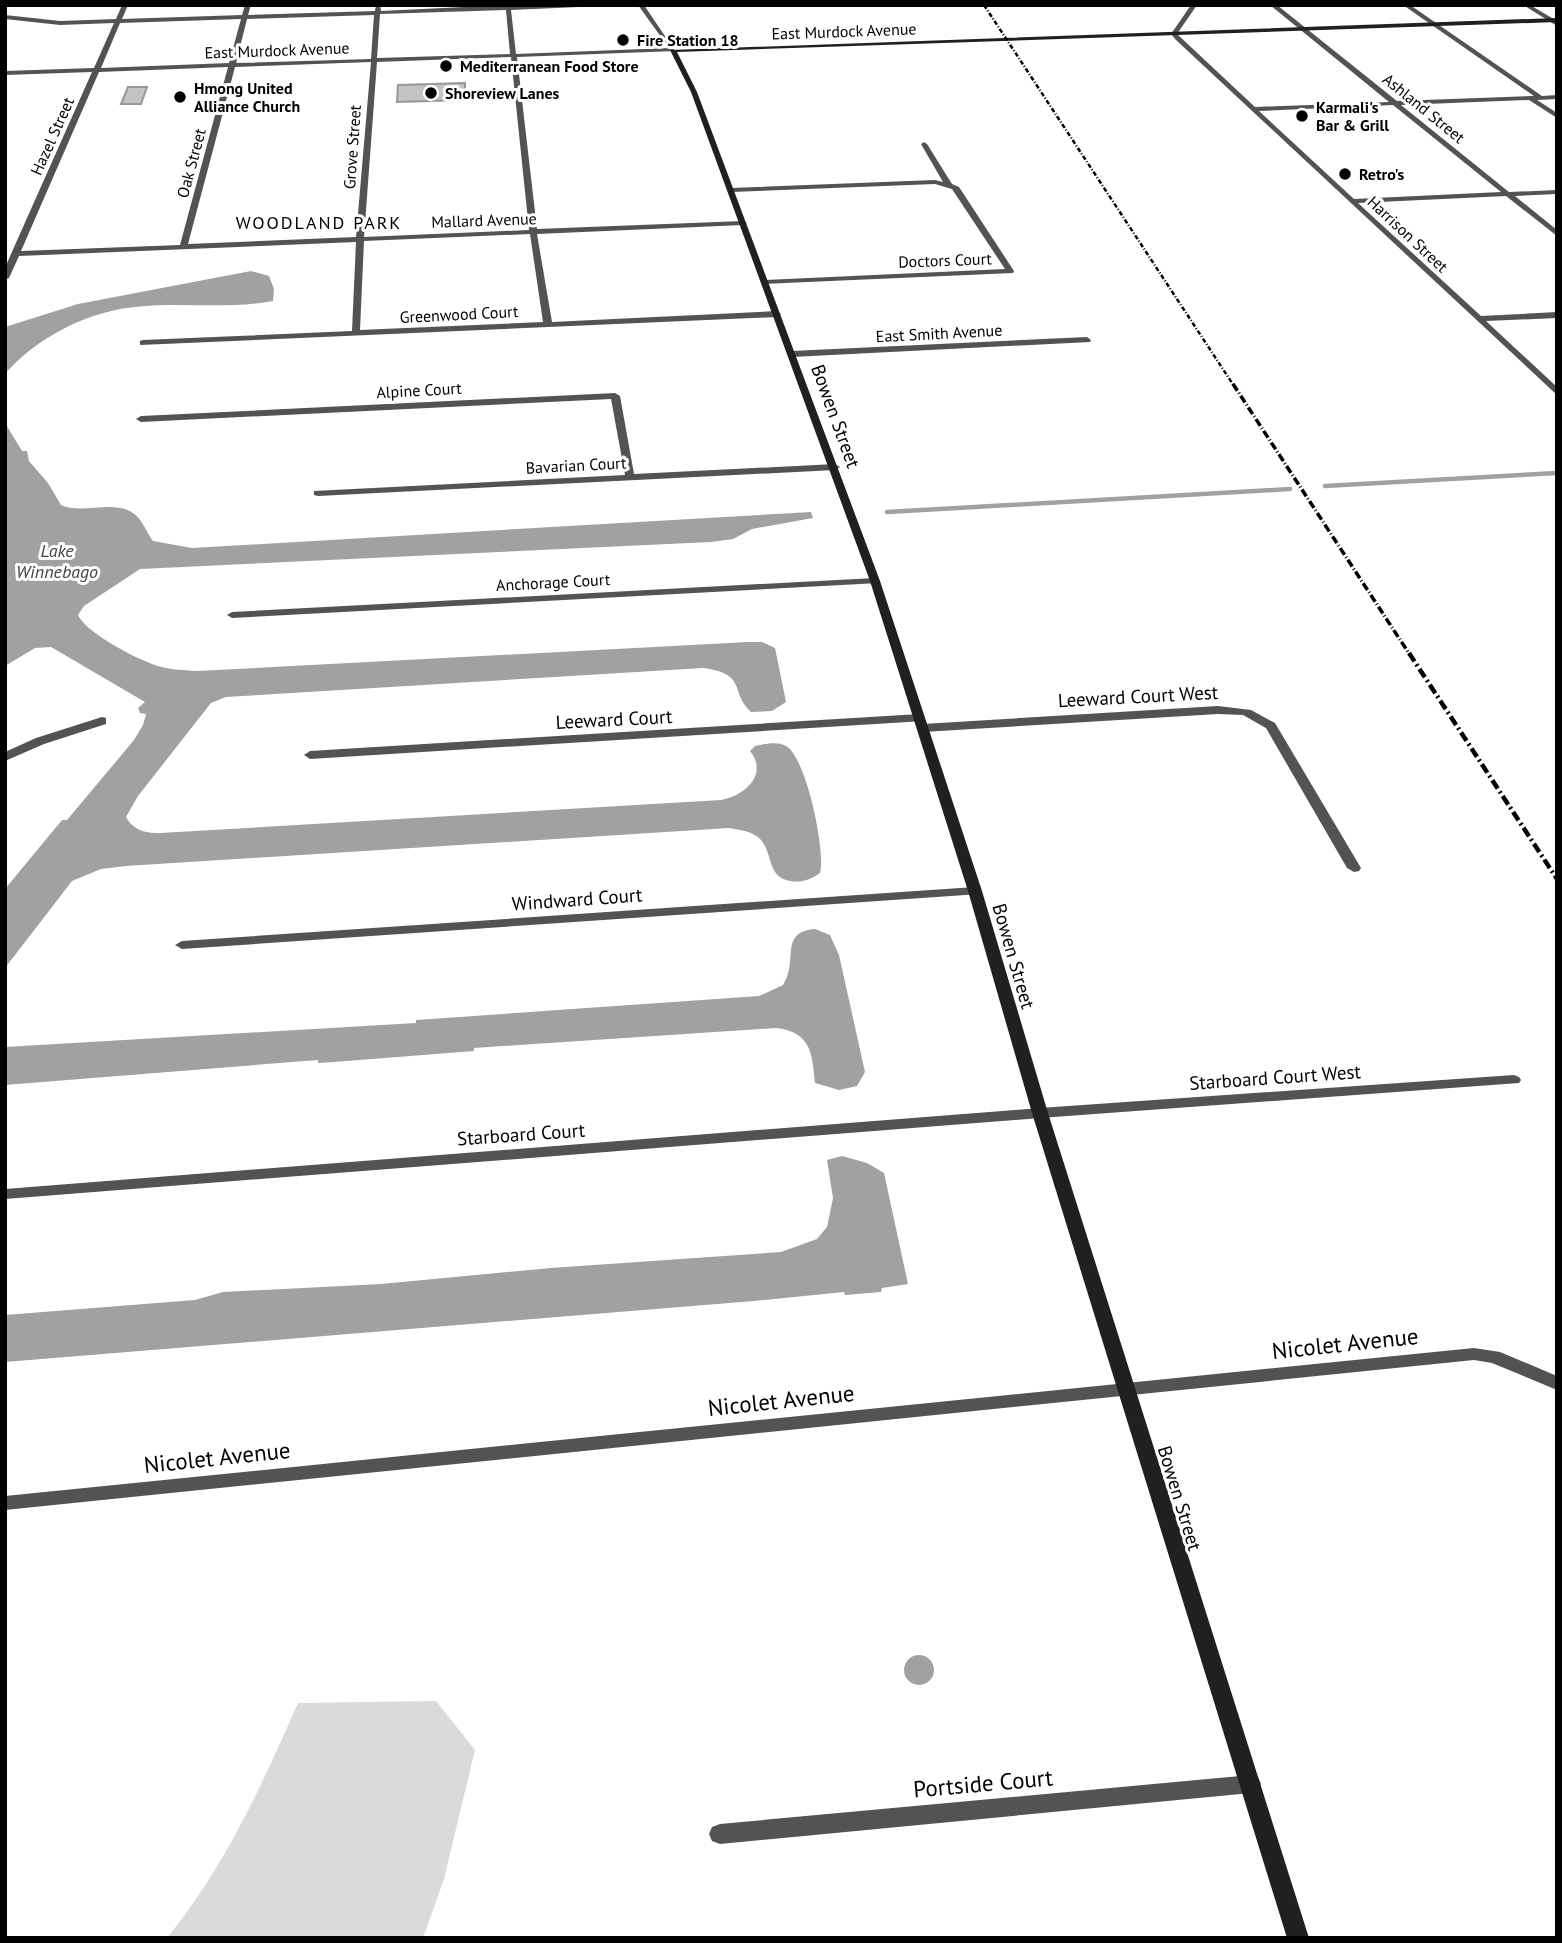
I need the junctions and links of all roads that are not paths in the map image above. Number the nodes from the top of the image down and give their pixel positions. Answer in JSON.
{"nodes":[{"id":1,"x":125,"y":5,"type":"edge"},
{"id":2,"x":248,"y":5,"type":"edge"},
{"id":3,"x":621,"y":5,"type":"edge"},
{"id":4,"x":641,"y":5,"type":"edge"},
{"id":5,"x":1194,"y":5,"type":"edge"},
{"id":6,"x":1273,"y":5,"type":"edge"},
{"id":7,"x":1406,"y":5,"type":"edge"},
{"id":8,"x":1526,"y":5,"type":"edge"},
{"id":9,"x":508,"y":7,"type":"edge"},
{"id":10,"x":378,"y":9,"type":"edge"},
{"id":11,"x":245,"y":17,"type":"junction"},
{"id":12,"x":5,"y":20,"type":"edge"},
{"id":13,"x":117,"y":21,"type":"junction"},
{"id":14,"x":1555,"y":21,"type":"edge"},
{"id":15,"x":1433,"y":24,"type":"junction"},
{"id":16,"x":1303,"y":29,"type":"junction"},
{"id":17,"x":1174,"y":34,"type":"junction"},
{"id":18,"x":673,"y":50,"type":"junction"},
{"id":19,"x":513,"y":56,"type":"junction"},
{"id":20,"x":374,"y":60,"type":"junction"},
{"id":21,"x":233,"y":65,"type":"junction"},
{"id":22,"x":96,"y":70,"type":"junction"},
{"id":23,"x":5,"y":73,"type":"edge"},
{"id":24,"x":1540,"y":97,"type":"junction"},
{"id":25,"x":1557,"y":97,"type":"edge"},
{"id":26,"x":1530,"y":98,"type":"junction"},
{"id":27,"x":1396,"y":103,"type":"junction"},
{"id":28,"x":1253,"y":109,"type":"junction"},
{"id":29,"x":1557,"y":117,"type":"edge"},
{"id":30,"x":924,"y":144,"type":"dead end"},
{"id":31,"x":948,"y":184,"type":"junction"},
{"id":32,"x":731,"y":190,"type":"junction"},
{"id":33,"x":1557,"y":192,"type":"edge"},
{"id":34,"x":1507,"y":194,"type":"junction"},
{"id":35,"x":1353,"y":201,"type":"junction"},
{"id":36,"x":743,"y":223,"type":"junction"},
{"id":37,"x":533,"y":232,"type":"junction"},
{"id":38,"x":1557,"y":234,"type":"edge"},
{"id":39,"x":360,"y":239,"type":"junction"},
{"id":40,"x":183,"y":247,"type":"junction"},
{"id":41,"x":15,"y":254,"type":"junction"},
{"id":42,"x":5,"y":278,"type":"edge"},
{"id":43,"x":765,"y":282,"type":"junction"},
{"id":44,"x":777,"y":314,"type":"junction"},
{"id":45,"x":1557,"y":315,"type":"edge"},
{"id":46,"x":1478,"y":319,"type":"junction"},
{"id":47,"x":548,"y":324,"type":"junction"},
{"id":48,"x":356,"y":333,"type":"junction"},
{"id":49,"x":1087,"y":340,"type":"dead end"},
{"id":50,"x":142,"y":342,"type":"dead end"},
{"id":51,"x":792,"y":354,"type":"junction"},
{"id":52,"x":1557,"y":392,"type":"edge"},
{"id":53,"x":141,"y":419,"type":"dead end"},
{"id":54,"x":835,"y":467,"type":"junction"},
{"id":55,"x":630,"y":478,"type":"junction"},
{"id":56,"x":318,"y":493,"type":"dead end"},
{"id":57,"x":875,"y":581,"type":"junction"},
{"id":58,"x":232,"y":615,"type":"dead end"},
{"id":59,"x":102,"y":721,"type":"dead end"},
{"id":60,"x":921,"y":723,"type":"junction"},
{"id":61,"x":310,"y":755,"type":"dead end"},
{"id":62,"x":5,"y":757,"type":"edge"},
{"id":63,"x":1354,"y":868,"type":"dead end"},
{"id":64,"x":975,"y":891,"type":"junction"},
{"id":65,"x":182,"y":945,"type":"dead end"},
{"id":66,"x":1514,"y":1080,"type":"dead end"},
{"id":67,"x":1040,"y":1113,"type":"junction"},
{"id":68,"x":5,"y":1194,"type":"edge"},
{"id":69,"x":1557,"y":1383,"type":"edge"},
{"id":70,"x":1126,"y":1390,"type":"junction"},
{"id":71,"x":5,"y":1503,"type":"edge"},
{"id":72,"x":1251,"y":1784,"type":"junction"},
{"id":73,"x":720,"y":1834,"type":"dead end"},
{"id":74,"x":1298,"y":1938,"type":"edge"}],
"edges":[{"from":1,"to":13,"type":"street","name":"Hazel Street"},
{"from":2,"to":11,"type":"street","name":"Oak Street"},
{"from":3,"to":9,"type":"street"},
{"from":4,"to":18,"type":"street","name":"Bowen Street"},
{"from":5,"to":17,"type":"street"},
{"from":6,"to":16,"type":"street","name":"Ashland Street"},
{"from":7,"to":15,"type":"street"},
{"from":8,"to":14,"type":"street"},
{"from":9,"to":10,"type":"street"},
{"from":9,"to":19,"type":"street"},
{"from":10,"to":11,"type":"street"},
{"from":10,"to":20,"type":"street","name":"Grove Street"},
{"from":11,"to":13,"type":"street"},
{"from":11,"to":21,"type":"street","name":"Oak Street"},
{"from":12,"to":13,"type":"street"},
{"from":13,"to":22,"type":"street","name":"Hazel Street"},
{"from":14,"to":15,"type":"main road","name":"East Murdock Avenue"},
{"from":15,"to":16,"type":"main road","name":"East Murdock Avenue"},
{"from":15,"to":24,"type":"street"},
{"from":16,"to":17,"type":"main road","name":"East Murdock Avenue"},
{"from":16,"to":27,"type":"street","name":"Ashland Street"},
{"from":17,"to":18,"type":"main road","name":"East Murdock Avenue"},
{"from":17,"to":28,"type":"street","name":"Harrison Street"},
{"from":18,"to":19,"type":"street","name":"East Murdock Avenue"},
{"from":18,"to":32,"type":"main road","name":"Bowen Street"},
{"from":19,"to":20,"type":"street","name":"East Murdock Avenue"},
{"from":19,"to":37,"type":"street"},
{"from":20,"to":21,"type":"street","name":"East Murdock Avenue"},
{"from":20,"to":39,"type":"street","name":"Grove Street"},
{"from":21,"to":22,"type":"street","name":"East Murdock Avenue"},
{"from":21,"to":40,"type":"street","name":"Oak Street"},
{"from":22,"to":23,"type":"street","name":"East Murdock Avenue"},
{"from":22,"to":41,"type":"street","name":"Hazel Street"},
{"from":24,"to":25,"type":"street"},
{"from":24,"to":26,"type":"street"},
{"from":26,"to":27,"type":"street"},
{"from":26,"to":29,"type":"street"},
{"from":27,"to":28,"type":"street"},
{"from":27,"to":34,"type":"street","name":"Ashland Street"},
{"from":28,"to":35,"type":"street","name":"Harrison Street"},
{"from":30,"to":31,"type":"street"},
{"from":31,"to":32,"type":"street"},
{"from":31,"to":43,"type":"street","name":"Doctors Court"},
{"from":32,"to":36,"type":"main road","name":"Bowen Street"},
{"from":33,"to":34,"type":"street"},
{"from":34,"to":35,"type":"street"},
{"from":34,"to":38,"type":"street","name":"Ashland Street"},
{"from":35,"to":46,"type":"street","name":"Harrison Street"},
{"from":36,"to":37,"type":"street","name":"Mallard Avenue"},
{"from":36,"to":43,"type":"main road","name":"Bowen Street"},
{"from":37,"to":39,"type":"street","name":"Mallard Avenue"},
{"from":37,"to":47,"type":"street"},
{"from":39,"to":40,"type":"street","name":"Mallard Avenue"},
{"from":39,"to":48,"type":"street","name":"Grove Street"},
{"from":40,"to":41,"type":"street","name":"Mallard Avenue"},
{"from":41,"to":42,"type":"street","name":"Hazel Street"},
{"from":43,"to":44,"type":"main road","name":"Bowen Street"},
{"from":44,"to":47,"type":"street","name":"Greenwood Court"},
{"from":44,"to":51,"type":"main road","name":"Bowen Street"},
{"from":45,"to":46,"type":"street"},
{"from":46,"to":52,"type":"street","name":"Harrison Street"},
{"from":47,"to":48,"type":"street","name":"Greenwood Court"},
{"from":48,"to":50,"type":"street","name":"Greenwood Court"},
{"from":49,"to":51,"type":"street","name":"East Smith Avenue"},
{"from":51,"to":54,"type":"main road","name":"Bowen Street"},
{"from":53,"to":55,"type":"street","name":"Alpine Court"},
{"from":54,"to":55,"type":"street","name":"Bavarian Court"},
{"from":54,"to":57,"type":"main road","name":"Bowen Street"},
{"from":55,"to":56,"type":"street","name":"Bavarian Court"},
{"from":57,"to":58,"type":"street","name":"Anchorage Court"},
{"from":57,"to":60,"type":"main road","name":"Bowen Street"},
{"from":59,"to":62,"type":"street"},
{"from":60,"to":61,"type":"street","name":"Leeward Court"},
{"from":60,"to":63,"type":"street","name":"Leeward Court West"},
{"from":60,"to":64,"type":"main road","name":"Bowen Street"},
{"from":64,"to":65,"type":"street","name":"Windward Court"},
{"from":64,"to":67,"type":"main road","name":"Bowen Street"},
{"from":66,"to":67,"type":"street","name":"Starboard Court West"},
{"from":67,"to":68,"type":"street","name":"Starboard Court"},
{"from":67,"to":70,"type":"main road","name":"Bowen Street"},
{"from":69,"to":70,"type":"street","name":"Nicolet Avenue"},
{"from":70,"to":71,"type":"street","name":"Nicolet Avenue"},
{"from":70,"to":72,"type":"main road","name":"Bowen Street"},
{"from":72,"to":73,"type":"street","name":"Portside Court"},
{"from":72,"to":74,"type":"main road","name":"Bowen Street"}]}
